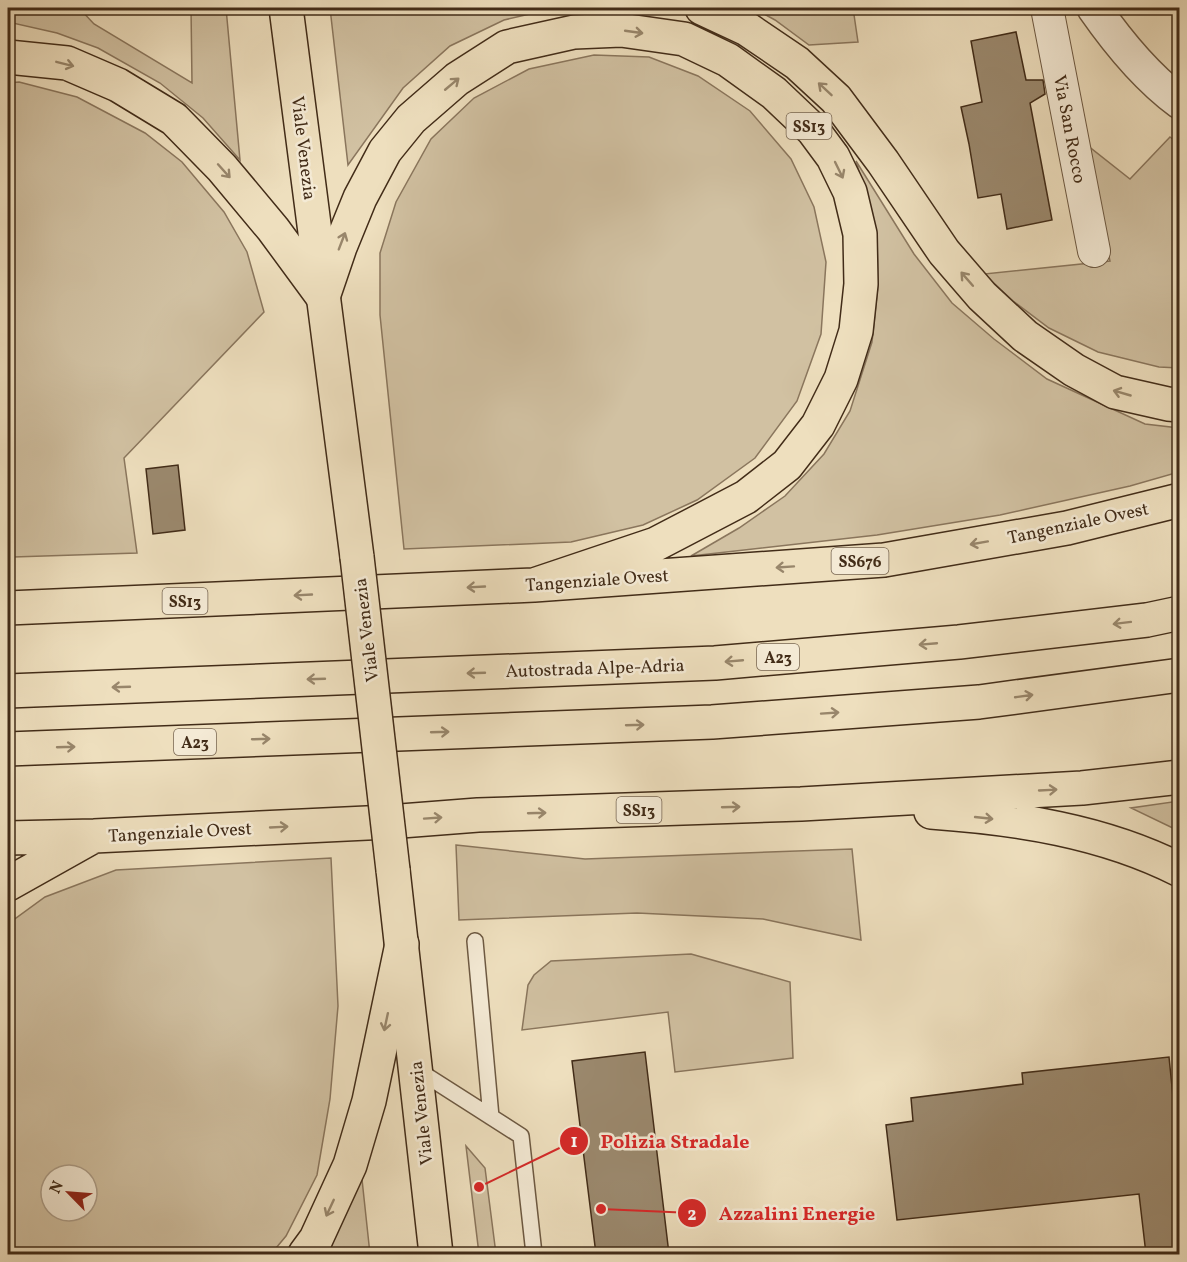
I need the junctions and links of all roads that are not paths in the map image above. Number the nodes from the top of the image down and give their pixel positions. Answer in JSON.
{"nodes":[{"id":1,"x":286,"y":8,"type":"edge"},
{"id":2,"x":702,"y":8,"type":"edge"},
{"id":3,"x":1047,"y":8,"type":"edge"},
{"id":4,"x":1094,"y":8,"type":"edge"},
{"id":5,"x":8,"y":57,"type":"edge"},
{"id":6,"x":1179,"y":102,"type":"edge"},
{"id":7,"x":1094,"y":250,"type":"dead end"},
{"id":8,"x":323,"y":297,"type":"junction"},
{"id":9,"x":1179,"y":405,"type":"edge"},
{"id":10,"x":1179,"y":500,"type":"edge"},
{"id":11,"x":8,"y":585,"type":"edge"},
{"id":12,"x":534,"y":585,"type":"junction"},
{"id":13,"x":189,"y":601,"type":"junction"},
{"id":14,"x":8,"y":608,"type":"edge"},
{"id":15,"x":1179,"y":613,"type":"edge"},
{"id":16,"x":1179,"y":675,"type":"edge"},
{"id":17,"x":8,"y":691,"type":"edge"},
{"id":18,"x":8,"y":749,"type":"edge"},
{"id":19,"x":1179,"y":777,"type":"edge"},
{"id":20,"x":801,"y":804,"type":"junction"},
{"id":21,"x":94,"y":836,"type":"junction"},
{"id":22,"x":8,"y":838,"type":"edge"},
{"id":23,"x":1179,"y":870,"type":"edge"},
{"id":24,"x":8,"y":884,"type":"edge"},
{"id":25,"x":475,"y":941,"type":"dead end"},
{"id":26,"x":402,"y":944,"type":"junction"},
{"id":27,"x":416,"y":1069,"type":"junction"},
{"id":28,"x":491,"y":1117,"type":"junction"},
{"id":29,"x":305,"y":1254,"type":"edge"},
{"id":30,"x":436,"y":1254,"type":"edge"},
{"id":31,"x":534,"y":1254,"type":"edge"}],
"edges":[{"from":1,"to":8,"type":"main road","name":"Viale Venezia"},
{"from":9,"to":2,"type":"main road","one_way":true},
{"from":3,"to":7,"type":"street","name":"Via San Rocco"},
{"from":4,"to":6,"type":"street"},
{"from":5,"to":8,"type":"main road","one_way":true},
{"from":8,"to":12,"type":"main road","number":"SS13","one_way":true},
{"from":8,"to":26,"type":"main road","name":"Viale Venezia","number":"SS13","bridge":true},
{"from":10,"to":12,"type":"main road","name":"Tangenziale Ovest","number":"SS676","one_way":true},
{"from":11,"to":13,"type":"main road"},
{"from":12,"to":13,"type":"main road","name":"Tangenziale Ovest","number":"SS13","one_way":true},
{"from":13,"to":14,"type":"main road","name":"Tangenziale Ovest","number":"SS13"},
{"from":15,"to":17,"type":"main road","name":"Autostrada Alpe-Adria","number":"A23","one_way":true},
{"from":18,"to":16,"type":"main road","number":"A23","one_way":true},
{"from":20,"to":19,"type":"main road","name":"Tangenziale Ovest","one_way":true},
{"from":21,"to":20,"type":"main road","name":"Tangenziale Ovest","number":"SS13","one_way":true},
{"from":20,"to":23,"type":"main road","one_way":true},
{"from":21,"to":22,"type":"main road","name":"Tangenziale Ovest","number":"SS13"},
{"from":21,"to":24,"type":"main road"},
{"from":25,"to":28,"type":"lane"},
{"from":26,"to":27,"type":"main road","name":"Viale Venezia","number":"SS13"},
{"from":26,"to":29,"type":"main road","one_way":true},
{"from":27,"to":28,"type":"lane"},
{"from":27,"to":30,"type":"main road","name":"Viale Venezia","number":"SS13"},
{"from":28,"to":31,"type":"lane"}]}
